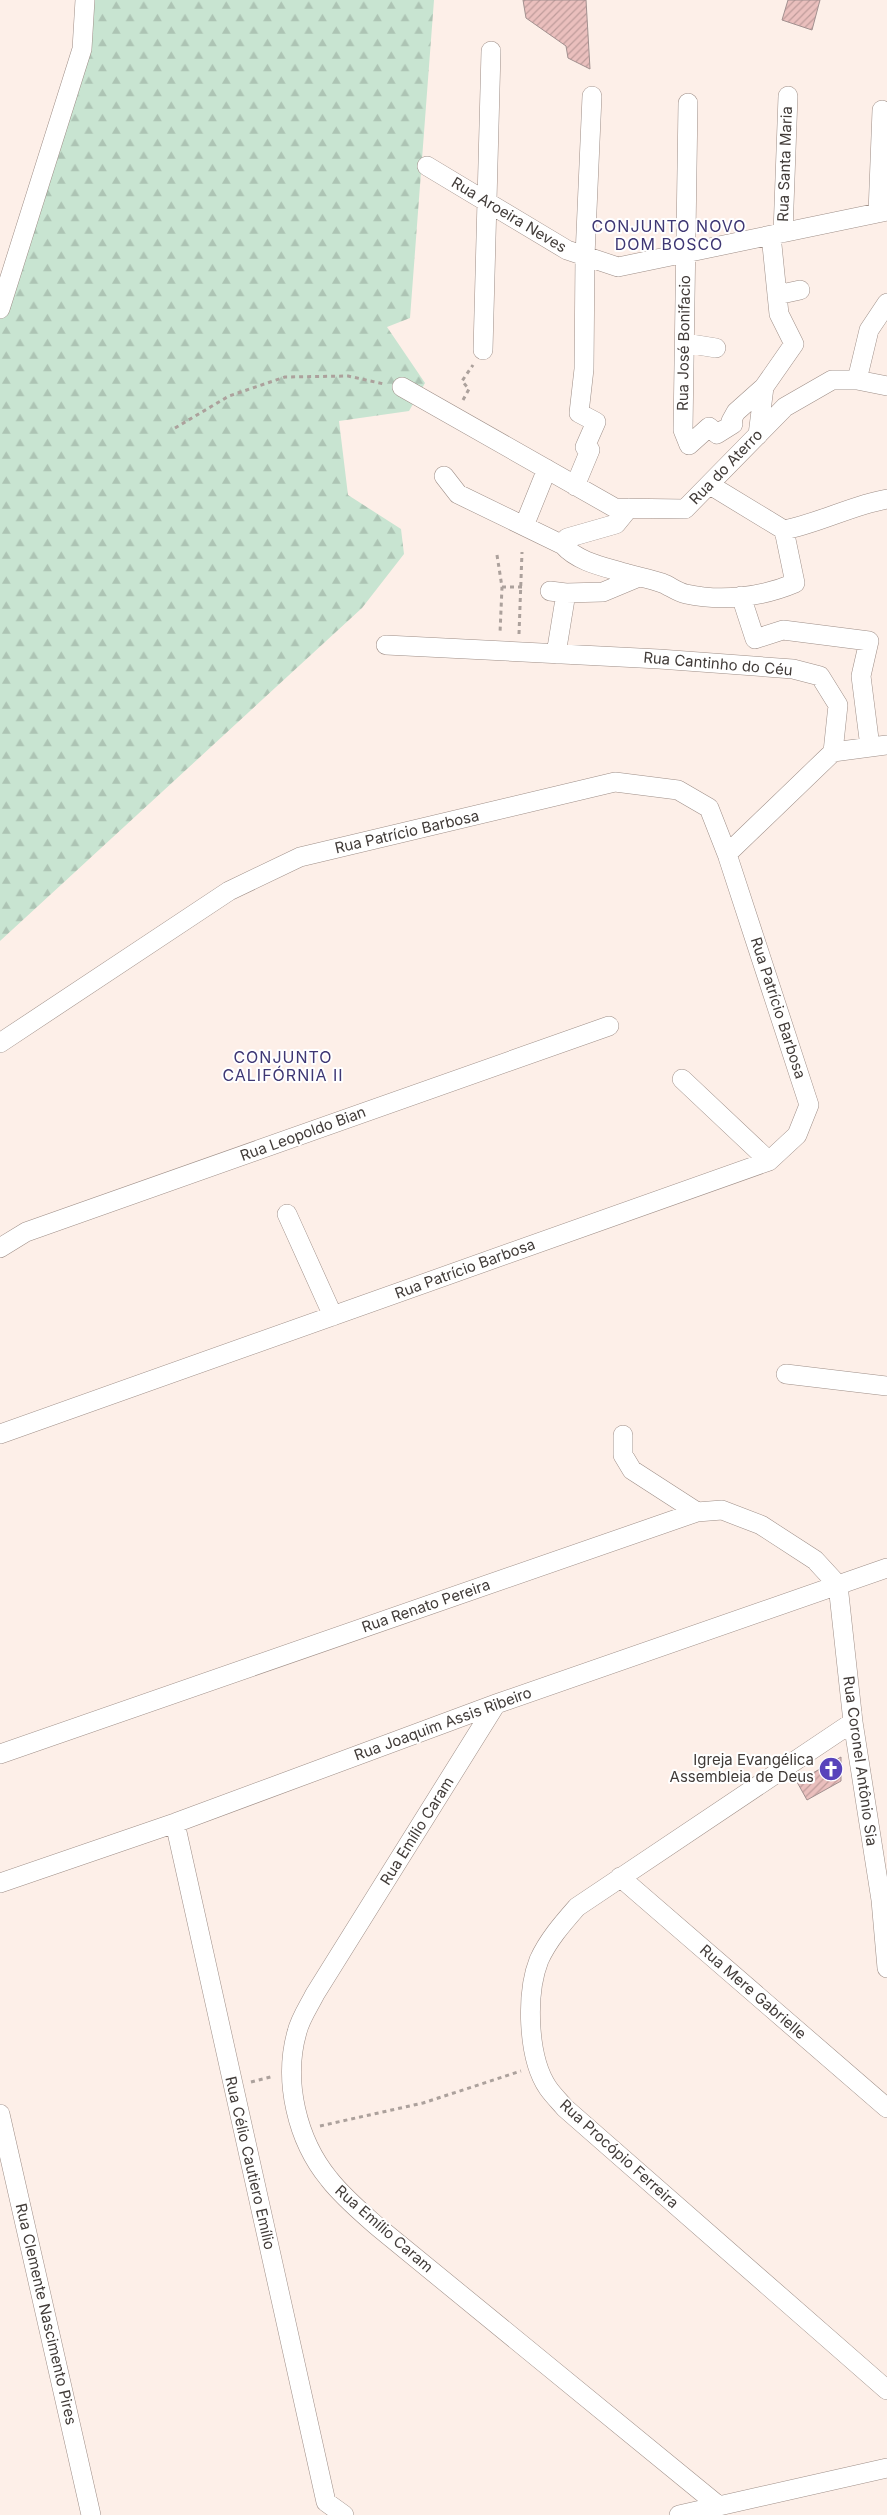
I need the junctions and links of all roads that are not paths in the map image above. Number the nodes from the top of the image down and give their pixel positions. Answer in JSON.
{"nodes":[{"id":1,"x":85,"y":0,"type":"edge"},
{"id":2,"x":491,"y":51,"type":"dead end"},
{"id":3,"x":592,"y":96,"type":"dead end"},
{"id":4,"x":788,"y":96,"type":"dead end"},
{"id":5,"x":688,"y":103,"type":"dead end"},
{"id":6,"x":882,"y":110,"type":"dead end"},
{"id":7,"x":427,"y":166,"type":"dead end"},
{"id":8,"x":486,"y":201,"type":"junction"},
{"id":9,"x":883,"y":212,"type":"edge"},
{"id":10,"x":777,"y":234,"type":"junction"},
{"id":11,"x":685,"y":254,"type":"junction"},
{"id":12,"x":585,"y":256,"type":"junction"},
{"id":13,"x":800,"y":290,"type":"dead end"},
{"id":14,"x":777,"y":295,"type":"junction"},
{"id":15,"x":887,"y":303,"type":"edge"},
{"id":16,"x":0,"y":309,"type":"edge"},
{"id":17,"x":684,"y":344,"type":"junction"},
{"id":18,"x":716,"y":348,"type":"dead end"},
{"id":19,"x":484,"y":350,"type":"road end"},
{"id":20,"x":858,"y":380,"type":"junction"},
{"id":21,"x":887,"y":386,"type":"edge"},
{"id":22,"x":402,"y":387,"type":"road end"},
{"id":23,"x":764,"y":387,"type":"junction"},
{"id":24,"x":758,"y":435,"type":"junction"},
{"id":25,"x":546,"y":469,"type":"junction"},
{"id":26,"x":444,"y":476,"type":"dead end"},
{"id":27,"x":710,"y":485,"type":"junction"},
{"id":28,"x":575,"y":486,"type":"junction"},
{"id":29,"x":887,"y":499,"type":"edge"},
{"id":30,"x":629,"y":508,"type":"junction"},
{"id":31,"x":524,"y":526,"type":"junction"},
{"id":32,"x":784,"y":530,"type":"junction"},
{"id":33,"x":563,"y":545,"type":"junction"},
{"id":34,"x":639,"y":577,"type":"junction"},
{"id":35,"x":741,"y":596,"type":"junction"},
{"id":36,"x":386,"y":645,"type":"dead end"},
{"id":37,"x":556,"y":654,"type":"junction"},
{"id":38,"x":879,"y":746,"type":"edge"},
{"id":39,"x":833,"y":752,"type":"junction"},
{"id":40,"x":727,"y":854,"type":"junction"},
{"id":41,"x":609,"y":1026,"type":"dead end"},
{"id":42,"x":0,"y":1043,"type":"edge"},
{"id":43,"x":682,"y":1079,"type":"dead end"},
{"id":44,"x":769,"y":1161,"type":"junction"},
{"id":45,"x":287,"y":1214,"type":"dead end"},
{"id":46,"x":0,"y":1248,"type":"edge"},
{"id":47,"x":333,"y":1316,"type":"junction"},
{"id":48,"x":786,"y":1374,"type":"dead end"},
{"id":49,"x":887,"y":1386,"type":"edge"},
{"id":50,"x":0,"y":1434,"type":"edge"},
{"id":51,"x":623,"y":1435,"type":"dead end"},
{"id":52,"x":697,"y":1512,"type":"junction"},
{"id":53,"x":887,"y":1568,"type":"edge"},
{"id":54,"x":838,"y":1585,"type":"junction"},
{"id":55,"x":496,"y":1704,"type":"junction"},
{"id":56,"x":853,"y":1722,"type":"junction"},
{"id":57,"x":0,"y":1754,"type":"edge"},
{"id":58,"x":175,"y":1824,"type":"junction"},
{"id":59,"x":620,"y":1877,"type":"junction"},
{"id":60,"x":0,"y":1883,"type":"edge"},
{"id":61,"x":884,"y":1900,"type":"edge"},
{"id":62,"x":887,"y":1968,"type":"edge"},
{"id":63,"x":887,"y":2108,"type":"edge"},
{"id":64,"x":0,"y":2114,"type":"edge"},
{"id":65,"x":887,"y":2390,"type":"edge"},
{"id":66,"x":887,"y":2468,"type":"edge"},
{"id":67,"x":719,"y":2506,"type":"junction"},
{"id":68,"x":322,"y":2508,"type":"edge"},
{"id":69,"x":91,"y":2515,"type":"edge"},
{"id":70,"x":344,"y":2515,"type":"edge"},
{"id":71,"x":679,"y":2515,"type":"edge"}],
"edges":[{"from":1,"to":16,"type":"street"},
{"from":2,"to":8,"type":"street"},
{"from":3,"to":12,"type":"street"},
{"from":4,"to":10,"type":"street","name":"Rua Santa Maria"},
{"from":5,"to":11,"type":"street","name":"Rua José Bonifacio"},
{"from":6,"to":9,"type":"street"},
{"from":7,"to":8,"type":"street","name":"Rua Aroeira Neves"},
{"from":8,"to":12,"type":"street","name":"Rua Aroeira Neves"},
{"from":8,"to":19,"type":"street"},
{"from":9,"to":10,"type":"street","name":"Rua Aroeira Neves"},
{"from":10,"to":11,"type":"street","name":"Rua Aroeira Neves"},
{"from":10,"to":14,"type":"street","name":"Rua Santa Maria"},
{"from":11,"to":12,"type":"street","name":"Rua Aroeira Neves"},
{"from":11,"to":17,"type":"street","name":"Rua José Bonifacio"},
{"from":12,"to":28,"type":"street"},
{"from":13,"to":14,"type":"street"},
{"from":14,"to":23,"type":"street","name":"Rua Santa Maria"},
{"from":15,"to":20,"type":"street"},
{"from":17,"to":18,"type":"street"},
{"from":17,"to":23,"type":"street","name":"Rua José Bonifacio"},
{"from":20,"to":21,"type":"street","name":"Rua do Aterro"},
{"from":20,"to":24,"type":"street","name":"Rua do Aterro"},
{"from":22,"to":25,"type":"street","name":"Rua do Aterro"},
{"from":23,"to":24,"type":"street"},
{"from":24,"to":27,"type":"street","name":"Rua do Aterro"},
{"from":25,"to":28,"type":"street","name":"Rua do Aterro"},
{"from":25,"to":31,"type":"street"},
{"from":26,"to":31,"type":"street"},
{"from":27,"to":30,"type":"street","name":"Rua do Aterro"},
{"from":27,"to":32,"type":"street"},
{"from":28,"to":30,"type":"street","name":"Rua do Aterro"},
{"from":29,"to":32,"type":"street"},
{"from":30,"to":33,"type":"street"},
{"from":31,"to":33,"type":"street"},
{"from":32,"to":35,"type":"street"},
{"from":33,"to":34,"type":"street"},
{"from":34,"to":35,"type":"street"},
{"from":34,"to":37,"type":"street"},
{"from":35,"to":38,"type":"street"},
{"from":36,"to":37,"type":"street","name":"Rua Cantinho do Céu"},
{"from":37,"to":39,"type":"street","name":"Rua Cantinho do Céu"},
{"from":38,"to":39,"type":"street"},
{"from":39,"to":40,"type":"street"},
{"from":40,"to":42,"type":"street","name":"Rua Patrício Barbosa"},
{"from":40,"to":44,"type":"street","name":"Rua Patrício Barbosa"},
{"from":41,"to":46,"type":"street","name":"Rua Leopoldo Bian"},
{"from":43,"to":44,"type":"street"},
{"from":44,"to":47,"type":"street","name":"Rua Patrício Barbosa"},
{"from":45,"to":47,"type":"street"},
{"from":47,"to":50,"type":"street","name":"Rua Patrício Barbosa"},
{"from":48,"to":49,"type":"street"},
{"from":51,"to":52,"type":"street"},
{"from":52,"to":54,"type":"street","name":"Rua Renato Pereira"},
{"from":52,"to":57,"type":"street","name":"Rua Renato Pereira"},
{"from":53,"to":54,"type":"street","name":"Rua Joaquim Assis Ribeiro"},
{"from":54,"to":55,"type":"street","name":"Rua Joaquim Assis Ribeiro"},
{"from":54,"to":56,"type":"street","name":"Rua Coronel Antônio Sia"},
{"from":55,"to":58,"type":"street","name":"Rua Joaquim Assis Ribeiro"},
{"from":55,"to":67,"type":"street","name":"Rua Emílio Caram"},
{"from":56,"to":59,"type":"street","name":"Rua Procópio Ferreira"},
{"from":56,"to":61,"type":"street","name":"Rua Coronel Antônio Sia"},
{"from":58,"to":60,"type":"street","name":"Rua Joaquim Assis Ribeiro"},
{"from":58,"to":68,"type":"street","name":"Rua Célio Cautiero Emílio"},
{"from":59,"to":63,"type":"street","name":"Rua Mere Gabrielle"},
{"from":59,"to":65,"type":"street","name":"Rua Procópio Ferreira"},
{"from":61,"to":62,"type":"street","name":"Rua Coronel Antônio Sia"},
{"from":64,"to":69,"type":"street","name":"Rua Clemente Nascimento Pires"},
{"from":66,"to":67,"type":"street"},
{"from":67,"to":71,"type":"street"},
{"from":68,"to":70,"type":"street","name":"Rua Célio Cautiero Emílio"}]}
